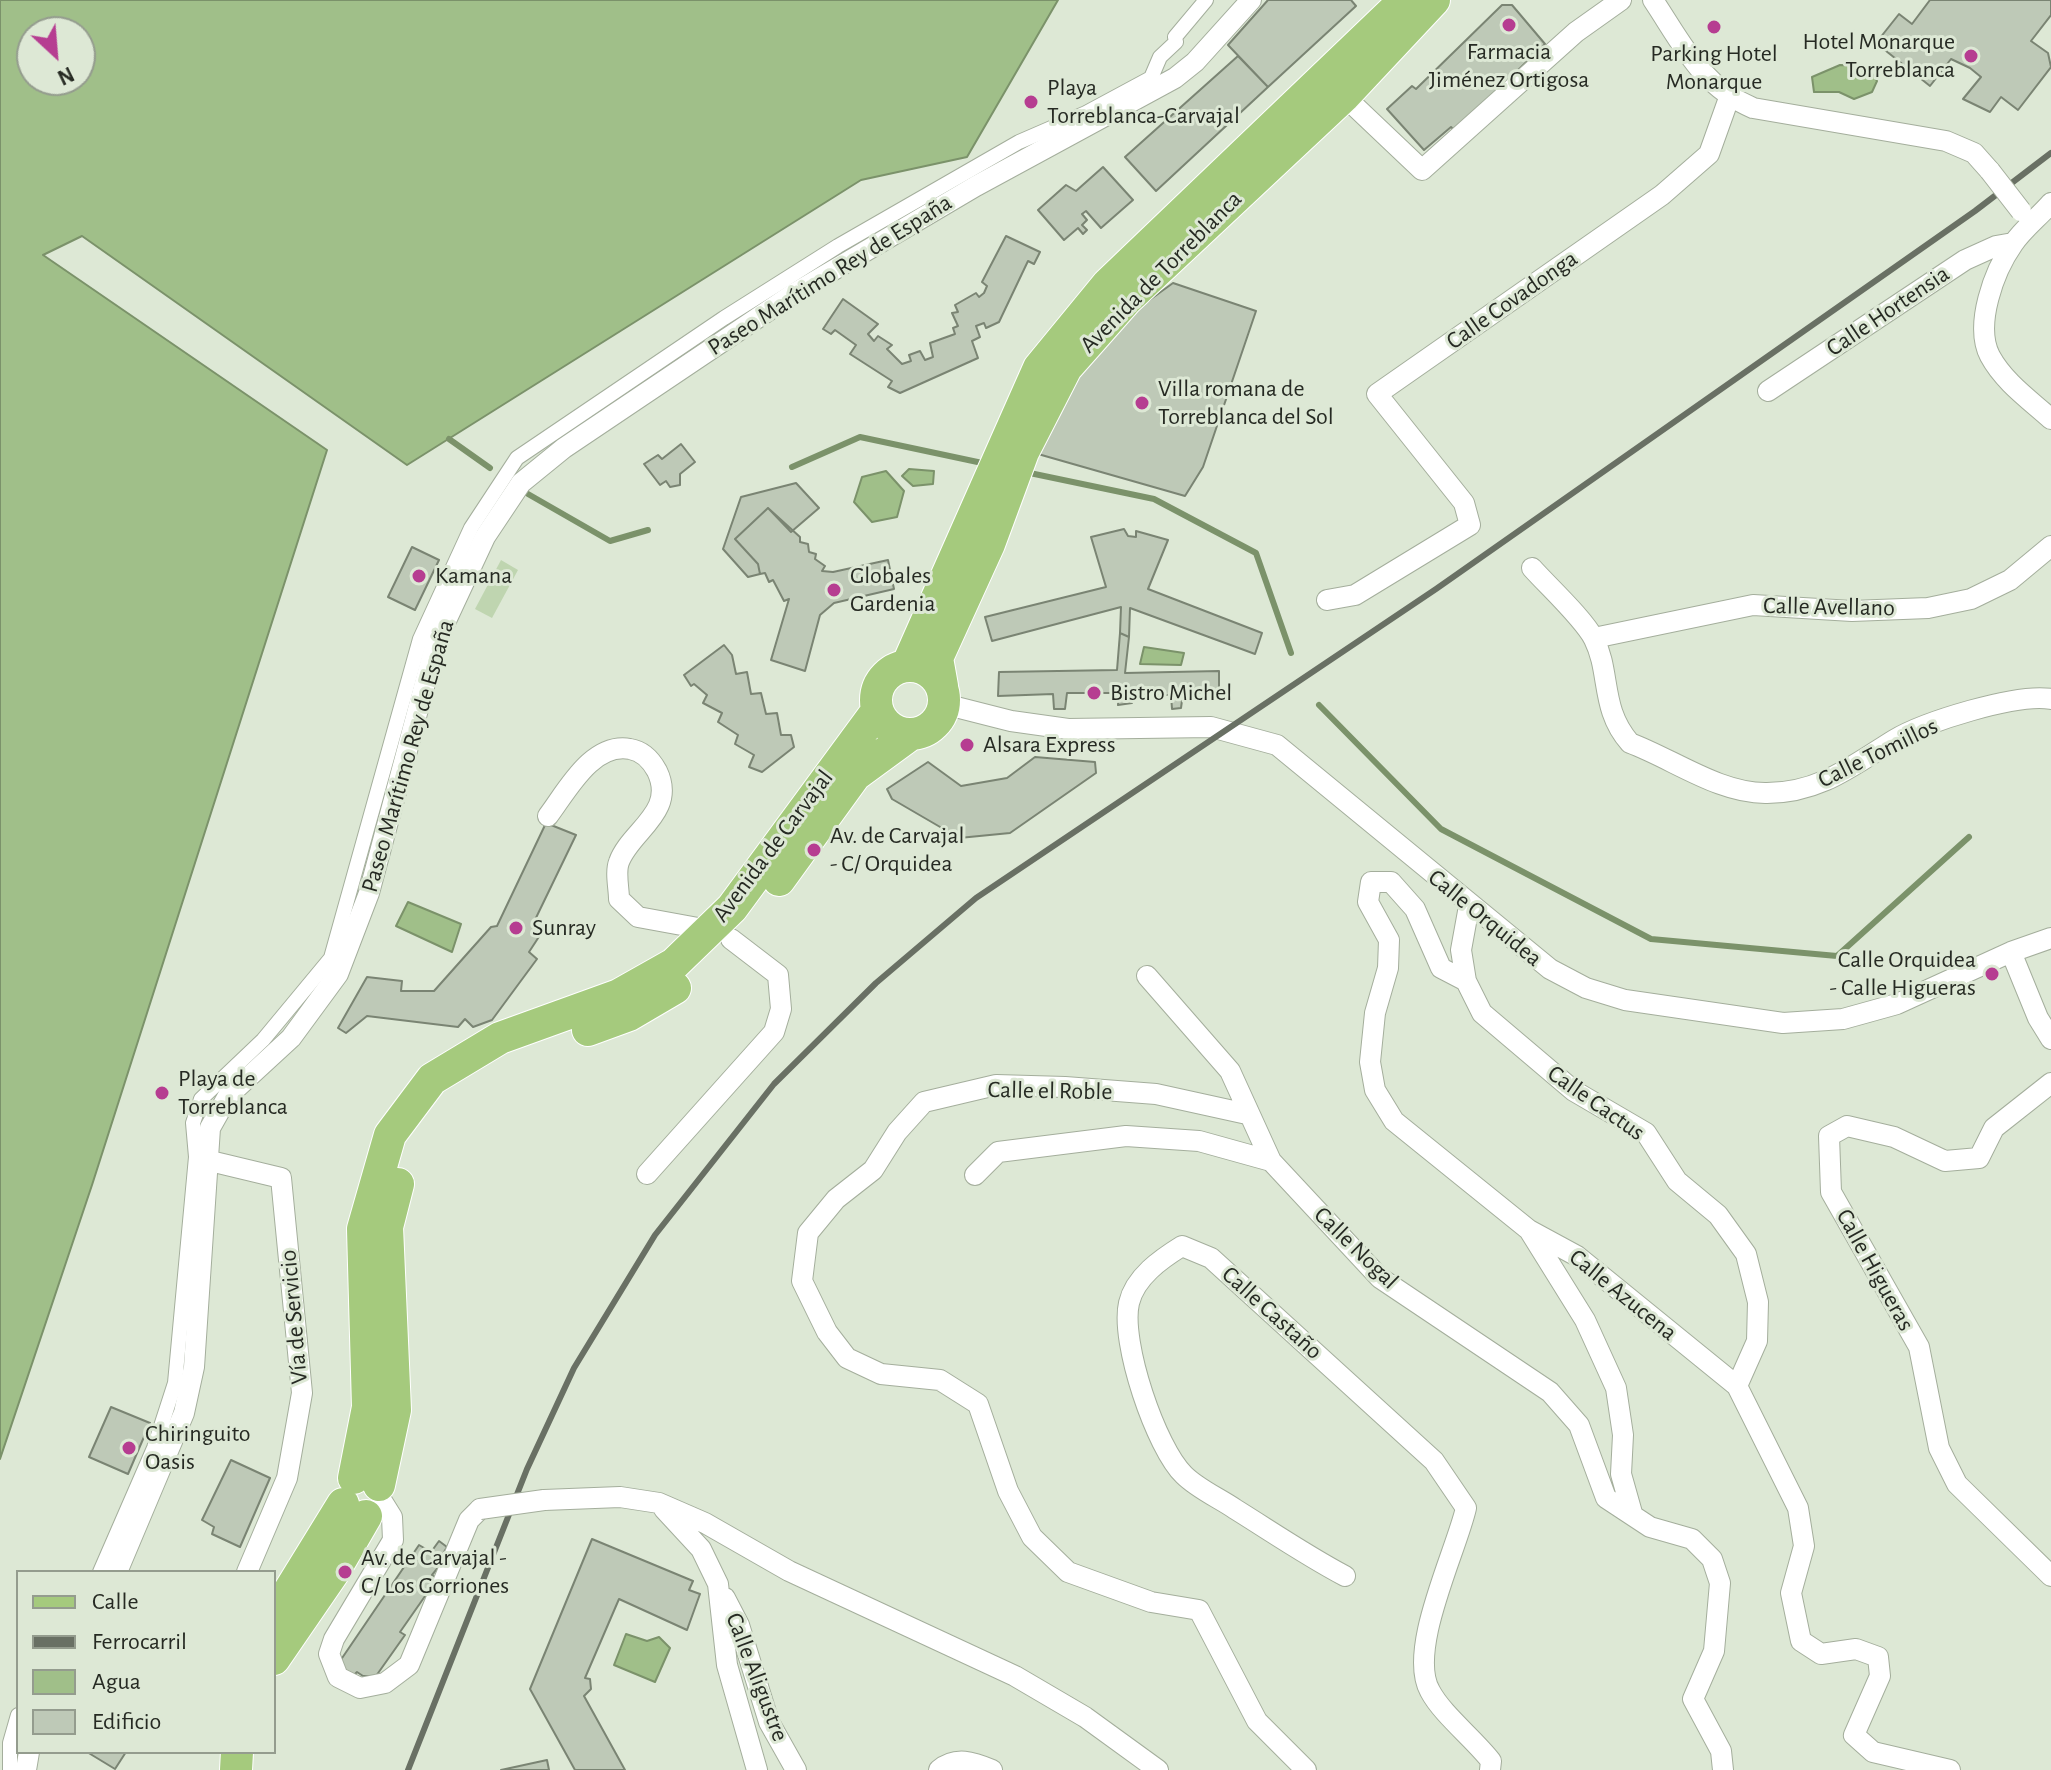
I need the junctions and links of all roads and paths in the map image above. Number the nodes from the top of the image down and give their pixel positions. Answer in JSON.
{"nodes":[{"id":1,"x":1206,"y":0,"type":"edge"},
{"id":2,"x":1251,"y":0,"type":"edge"},
{"id":3,"x":1405,"y":0,"type":"edge"},
{"id":4,"x":1434,"y":0,"type":"edge"},
{"id":5,"x":1621,"y":0,"type":"edge"},
{"id":6,"x":1653,"y":0,"type":"edge"},
{"id":7,"x":1344,"y":96,"type":"junction"},
{"id":8,"x":1729,"y":98,"type":"junction"},
{"id":9,"x":2039,"y":216,"type":"edge"},
{"id":10,"x":2013,"y":243,"type":"junction"},
{"id":11,"x":1768,"y":391,"type":"dead end"},
{"id":12,"x":2051,"y":419,"type":"edge"},
{"id":13,"x":1013,"y":448,"type":"junction"},
{"id":14,"x":1000,"y":483,"type":"junction"},
{"id":15,"x":2051,"y":546,"type":"edge"},
{"id":16,"x":1532,"y":568,"type":"dead end"},
{"id":17,"x":1327,"y":600,"type":"dead end"},
{"id":18,"x":1594,"y":638,"type":"junction"},
{"id":19,"x":907,"y":666,"type":"junction"},
{"id":20,"x":943,"y":695,"type":"junction"},
{"id":21,"x":2051,"y":699,"type":"edge"},
{"id":22,"x":877,"y":711,"type":"junction"},
{"id":23,"x":911,"y":734,"type":"junction"},
{"id":24,"x":548,"y":816,"type":"dead end"},
{"id":25,"x":1469,"y":906,"type":"junction"},
{"id":26,"x":720,"y":935,"type":"junction"},
{"id":27,"x":2051,"y":938,"type":"edge"},
{"id":28,"x":2011,"y":952,"type":"junction"},
{"id":29,"x":1147,"y":976,"type":"dead end"},
{"id":30,"x":1466,"y":981,"type":"junction"},
{"id":31,"x":2051,"y":1039,"type":"edge"},
{"id":32,"x":2051,"y":1083,"type":"edge"},
{"id":33,"x":1247,"y":1114,"type":"junction"},
{"id":34,"x":206,"y":1160,"type":"junction"},
{"id":35,"x":1271,"y":1161,"type":"junction"},
{"id":36,"x":647,"y":1174,"type":"dead end"},
{"id":37,"x":975,"y":1175,"type":"dead end"},
{"id":38,"x":1529,"y":1230,"type":"junction"},
{"id":39,"x":1737,"y":1386,"type":"junction"},
{"id":40,"x":365,"y":1497,"type":"junction"},
{"id":41,"x":659,"y":1503,"type":"junction"},
{"id":42,"x":1632,"y":1513,"type":"junction"},
{"id":43,"x":101,"y":1570,"type":"edge"},
{"id":44,"x":118,"y":1570,"type":"edge"},
{"id":45,"x":248,"y":1570,"type":"edge"},
{"id":46,"x":1345,"y":1576,"type":"dead end"},
{"id":47,"x":2051,"y":1576,"type":"edge"},
{"id":48,"x":718,"y":1584,"type":"junction"},
{"id":49,"x":276,"y":1613,"type":"edge"},
{"id":50,"x":276,"y":1656,"type":"edge"},
{"id":51,"x":16,"y":1722,"type":"edge"},
{"id":52,"x":10,"y":1770,"type":"edge"},
{"id":53,"x":757,"y":1770,"type":"edge"},
{"id":54,"x":796,"y":1770,"type":"edge"},
{"id":55,"x":939,"y":1770,"type":"edge"},
{"id":56,"x":992,"y":1770,"type":"edge"},
{"id":57,"x":1158,"y":1770,"type":"edge"},
{"id":58,"x":1306,"y":1770,"type":"edge"},
{"id":59,"x":1490,"y":1770,"type":"edge"},
{"id":60,"x":1723,"y":1770,"type":"edge"},
{"id":61,"x":1950,"y":1770,"type":"edge"}],
"edges":[{"from":1,"to":43,"type":"street"},
{"from":2,"to":34,"type":"street","name":"Paseo Marítimo Rey de España"},
{"from":3,"to":13,"type":"main road","name":"Avenida de Torreblanca"},
{"from":4,"to":7,"type":"main road","name":"Avenida de Torreblanca"},
{"from":5,"to":7,"type":"street"},
{"from":6,"to":8,"type":"street"},
{"from":7,"to":13,"type":"main road","name":"Avenida de Torreblanca"},
{"from":8,"to":9,"type":"street","bridge":true},
{"from":8,"to":17,"type":"street","name":"Calle Covadonga"},
{"from":9,"to":10,"type":"street"},
{"from":10,"to":11,"type":"street","name":"Calle Hortensia"},
{"from":10,"to":12,"type":"street"},
{"from":13,"to":14,"type":"main road","name":"Avenida de Torreblanca"},
{"from":14,"to":19,"type":"main road","name":"Avenida de Torreblanca"},
{"from":14,"to":20,"type":"main road","name":"Avenida de Torreblanca"},
{"from":15,"to":18,"type":"street","name":"Calle Avellano"},
{"from":16,"to":18,"type":"street","name":"Calle Tomillos"},
{"from":18,"to":21,"type":"street","name":"Calle Tomillos"},
{"from":19,"to":20,"type":"main road"},
{"from":19,"to":22,"type":"main road"},
{"from":20,"to":23,"type":"main road"},
{"from":20,"to":25,"type":"street","name":"Calle Orquidea"},
{"from":22,"to":23,"type":"main road"},
{"from":22,"to":26,"type":"main road","name":"Avenida de Carvajal"},
{"from":23,"to":26,"type":"main road","name":"Avenida de Carvajal"},
{"from":24,"to":26,"type":"street"},
{"from":25,"to":28,"type":"street","name":"Calle Orquidea"},
{"from":25,"to":30,"type":"street","name":"Calle Cactus"},
{"from":26,"to":36,"type":"street"},
{"from":26,"to":40,"type":"main road","name":"Avenida de Carvajal"},
{"from":27,"to":28,"type":"street","name":"Calle Orquidea"},
{"from":28,"to":31,"type":"street"},
{"from":29,"to":33,"type":"street","name":"Calle Nogal"},
{"from":30,"to":38,"type":"street","name":"Calle Azucena"},
{"from":30,"to":39,"type":"street","name":"Calle Cactus"},
{"from":32,"to":47,"type":"street","name":"Calle Higueras"},
{"from":33,"to":35,"type":"street","name":"Calle Nogal"},
{"from":33,"to":58,"type":"street","name":"Calle el Roble"},
{"from":34,"to":44,"type":"street","name":"Paseo Marítimo Rey de España"},
{"from":34,"to":45,"type":"street","name":"Vía de Servicio"},
{"from":35,"to":37,"type":"street"},
{"from":35,"to":42,"type":"street","name":"Calle Nogal"},
{"from":38,"to":39,"type":"street","name":"Calle Azucena"},
{"from":38,"to":42,"type":"street"},
{"from":39,"to":61,"type":"street","name":"Calle Azucena"},
{"from":40,"to":41,"type":"street","bridge":true},
{"from":40,"to":49,"type":"main road","name":"Avenida de Carvajal"},
{"from":40,"to":50,"type":"main road","name":"Avenida de Carvajal"},
{"from":41,"to":48,"type":"street","name":"Calle Aligustre"},
{"from":41,"to":57,"type":"street"},
{"from":42,"to":60,"type":"street","name":"Calle Nogal"},
{"from":46,"to":59,"type":"street","name":"Calle Castaño"},
{"from":48,"to":53,"type":"street"},
{"from":48,"to":54,"type":"street","name":"Calle Aligustre"},
{"from":51,"to":52,"type":"street"},
{"from":55,"to":56,"type":"street"}]}
